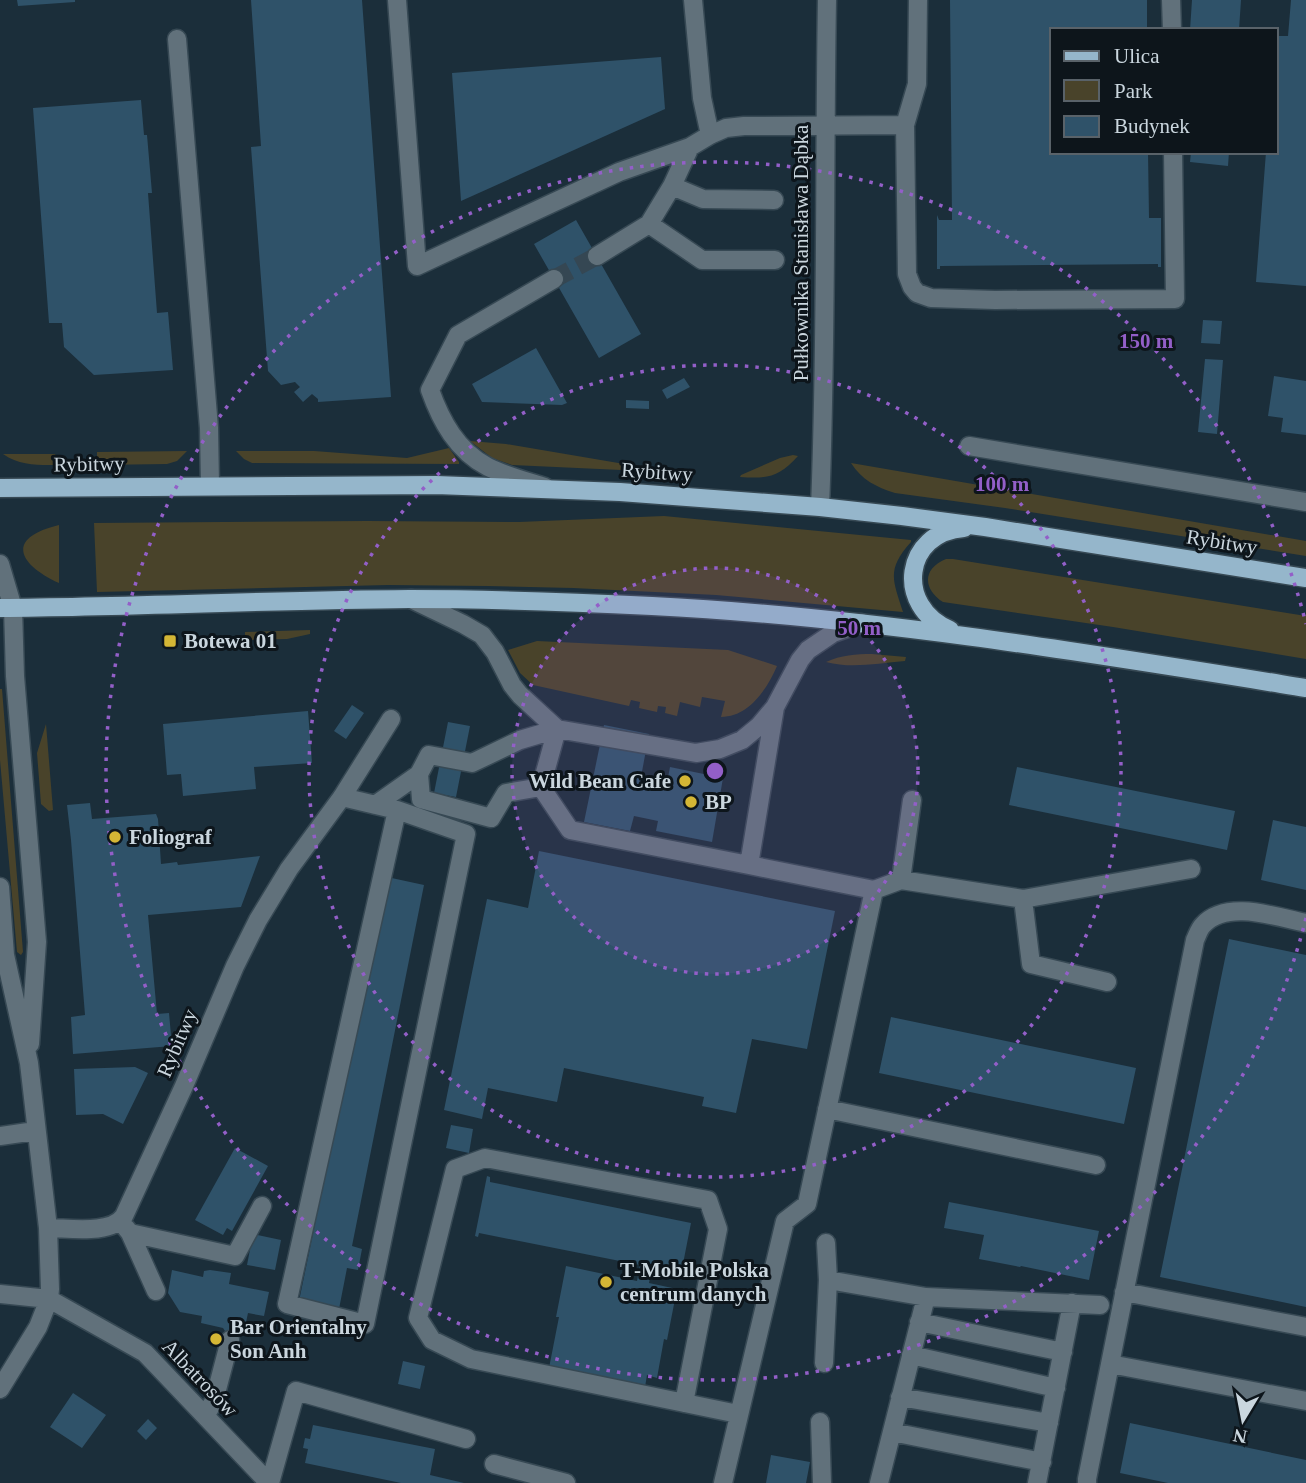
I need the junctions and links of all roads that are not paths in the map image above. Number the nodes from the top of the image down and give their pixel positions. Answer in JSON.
{"nodes":[{"id":1,"x":397,"y":0,"type":"edge"},
{"id":2,"x":693,"y":0,"type":"edge"},
{"id":3,"x":827,"y":0,"type":"edge"},
{"id":4,"x":918,"y":0,"type":"edge"},
{"id":5,"x":1171,"y":0,"type":"edge"},
{"id":6,"x":1172,"y":28,"type":"edge"},
{"id":7,"x":177,"y":39,"type":"dead end"},
{"id":8,"x":825,"y":124,"type":"junction"},
{"id":9,"x":905,"y":125,"type":"junction"},
{"id":10,"x":710,"y":135,"type":"junction"},
{"id":11,"x":690,"y":147,"type":"junction"},
{"id":12,"x":1173,"y":154,"type":"edge"},
{"id":13,"x":672,"y":186,"type":"junction"},
{"id":14,"x":774,"y":200,"type":"dead end"},
{"id":15,"x":649,"y":224,"type":"junction"},
{"id":16,"x":597,"y":256,"type":"tunnel mouth"},
{"id":17,"x":775,"y":260,"type":"dead end"},
{"id":18,"x":554,"y":279,"type":"tunnel mouth"},
{"id":19,"x":969,"y":446,"type":"dead end"},
{"id":20,"x":210,"y":485,"type":"junction"},
{"id":21,"x":0,"y":488,"type":"edge"},
{"id":22,"x":549,"y":489,"type":"junction"},
{"id":23,"x":1306,"y":502,"type":"edge"},
{"id":24,"x":820,"y":507,"type":"junction"},
{"id":25,"x":985,"y":527,"type":"junction"},
{"id":26,"x":0,"y":564,"type":"edge"},
{"id":27,"x":1306,"y":579,"type":"edge"},
{"id":28,"x":411,"y":599,"type":"junction"},
{"id":29,"x":6,"y":608,"type":"edge"},
{"id":30,"x":862,"y":622,"type":"junction"},
{"id":31,"x":967,"y":636,"type":"junction"},
{"id":32,"x":1306,"y":688,"type":"edge"},
{"id":33,"x":775,"y":707,"type":"junction"},
{"id":34,"x":391,"y":719,"type":"dead end"},
{"id":35,"x":558,"y":729,"type":"junction"},
{"id":36,"x":419,"y":774,"type":"junction"},
{"id":37,"x":541,"y":787,"type":"junction"},
{"id":38,"x":342,"y":797,"type":"junction"},
{"id":39,"x":912,"y":800,"type":"dead end"},
{"id":40,"x":375,"y":805,"type":"junction"},
{"id":41,"x":397,"y":810,"type":"junction"},
{"id":42,"x":491,"y":818,"type":"junction"},
{"id":43,"x":466,"y":834,"type":"junction"},
{"id":44,"x":749,"y":864,"type":"junction"},
{"id":45,"x":1191,"y":869,"type":"dead end"},
{"id":46,"x":901,"y":880,"type":"junction"},
{"id":47,"x":0,"y":887,"type":"edge"},
{"id":48,"x":874,"y":890,"type":"junction"},
{"id":49,"x":1023,"y":900,"type":"junction"},
{"id":50,"x":1306,"y":923,"type":"edge"},
{"id":51,"x":1107,"y":982,"type":"dead end"},
{"id":52,"x":29,"y":1063,"type":"junction"},
{"id":53,"x":827,"y":1109,"type":"junction"},
{"id":54,"x":35,"y":1130,"type":"junction"},
{"id":55,"x":0,"y":1136,"type":"edge"},
{"id":56,"x":1096,"y":1165,"type":"dead end"},
{"id":57,"x":262,"y":1206,"type":"dead end"},
{"id":58,"x":48,"y":1228,"type":"junction"},
{"id":59,"x":125,"y":1228,"type":"junction"},
{"id":60,"x":827,"y":1244,"type":"dead end"},
{"id":61,"x":828,"y":1280,"type":"junction"},
{"id":62,"x":156,"y":1291,"type":"dead end"},
{"id":63,"x":1124,"y":1292,"type":"junction"},
{"id":64,"x":0,"y":1294,"type":"edge"},
{"id":65,"x":926,"y":1297,"type":"junction"},
{"id":66,"x":49,"y":1299,"type":"junction"},
{"id":67,"x":1072,"y":1303,"type":"junction"},
{"id":68,"x":1100,"y":1305,"type":"dead end"},
{"id":69,"x":919,"y":1322,"type":"junction"},
{"id":70,"x":1306,"y":1327,"type":"edge"},
{"id":71,"x":230,"y":1340,"type":"dead end"},
{"id":72,"x":1063,"y":1352,"type":"junction"},
{"id":73,"x":911,"y":1355,"type":"junction"},
{"id":74,"x":824,"y":1363,"type":"dead end"},
{"id":75,"x":1110,"y":1364,"type":"junction"},
{"id":76,"x":1056,"y":1388,"type":"junction"},
{"id":77,"x":0,"y":1389,"type":"edge"},
{"id":78,"x":900,"y":1397,"type":"junction"},
{"id":79,"x":1306,"y":1401,"type":"edge"},
{"id":80,"x":684,"y":1403,"type":"junction"},
{"id":81,"x":738,"y":1414,"type":"junction"},
{"id":82,"x":205,"y":1416,"type":"junction"},
{"id":83,"x":820,"y":1422,"type":"dead end"},
{"id":84,"x":1049,"y":1423,"type":"junction"},
{"id":85,"x":892,"y":1432,"type":"junction"},
{"id":86,"x":466,"y":1439,"type":"dead end"},
{"id":87,"x":1042,"y":1462,"type":"junction"},
{"id":88,"x":494,"y":1464,"type":"dead end"},
{"id":89,"x":269,"y":1483,"type":"edge"},
{"id":90,"x":566,"y":1483,"type":"edge"},
{"id":91,"x":723,"y":1483,"type":"edge"},
{"id":92,"x":822,"y":1483,"type":"edge"},
{"id":93,"x":879,"y":1483,"type":"edge"},
{"id":94,"x":1037,"y":1483,"type":"edge"},
{"id":95,"x":1087,"y":1483,"type":"edge"}],
"edges":[{"from":1,"to":11,"type":"street"},
{"from":2,"to":10,"type":"street"},
{"from":3,"to":8,"type":"street","name":"Pułkownika Stanisława Dąbka"},
{"from":4,"to":9,"type":"street"},
{"from":5,"to":6,"type":"street"},
{"from":7,"to":20,"type":"street"},
{"from":8,"to":9,"type":"street"},
{"from":8,"to":10,"type":"street"},
{"from":8,"to":24,"type":"street","name":"Pułkownika Stanisława Dąbka"},
{"from":9,"to":12,"type":"street"},
{"from":10,"to":11,"type":"street"},
{"from":11,"to":13,"type":"street"},
{"from":13,"to":14,"type":"street"},
{"from":13,"to":15,"type":"street"},
{"from":15,"to":16,"type":"street"},
{"from":15,"to":17,"type":"street"},
{"from":18,"to":22,"type":"street"},
{"from":19,"to":23,"type":"street"},
{"from":20,"to":21,"type":"main road","name":"Rybitwy"},
{"from":20,"to":22,"type":"main road","name":"Rybitwy"},
{"from":22,"to":24,"type":"main road","name":"Rybitwy"},
{"from":24,"to":25,"type":"main road","name":"Rybitwy"},
{"from":25,"to":27,"type":"main road","name":"Rybitwy"},
{"from":25,"to":31,"type":"main road"},
{"from":26,"to":29,"type":"street"},
{"from":28,"to":29,"type":"main road"},
{"from":28,"to":30,"type":"main road"},
{"from":28,"to":35,"type":"street"},
{"from":29,"to":52,"type":"street"},
{"from":30,"to":31,"type":"main road"},
{"from":30,"to":33,"type":"street"},
{"from":31,"to":32,"type":"main road"},
{"from":33,"to":35,"type":"street"},
{"from":33,"to":44,"type":"street"},
{"from":34,"to":38,"type":"street","name":"Rybitwy"},
{"from":35,"to":36,"type":"street"},
{"from":35,"to":37,"type":"street"},
{"from":36,"to":40,"type":"street"},
{"from":36,"to":42,"type":"street"},
{"from":37,"to":42,"type":"street"},
{"from":37,"to":44,"type":"street"},
{"from":38,"to":40,"type":"street"},
{"from":38,"to":59,"type":"street","name":"Rybitwy"},
{"from":39,"to":46,"type":"street"},
{"from":40,"to":41,"type":"street"},
{"from":41,"to":43,"type":"street"},
{"from":41,"to":43,"type":"street"},
{"from":42,"to":43,"type":"street"},
{"from":44,"to":48,"type":"street"},
{"from":45,"to":49,"type":"street"},
{"from":46,"to":48,"type":"street"},
{"from":46,"to":49,"type":"street"},
{"from":47,"to":52,"type":"street"},
{"from":48,"to":53,"type":"street"},
{"from":49,"to":51,"type":"street"},
{"from":50,"to":63,"type":"street"},
{"from":52,"to":54,"type":"street"},
{"from":53,"to":56,"type":"street"},
{"from":53,"to":81,"type":"street"},
{"from":54,"to":55,"type":"street"},
{"from":54,"to":58,"type":"street"},
{"from":57,"to":59,"type":"street"},
{"from":58,"to":59,"type":"street"},
{"from":58,"to":66,"type":"street"},
{"from":59,"to":62,"type":"street"},
{"from":60,"to":61,"type":"street"},
{"from":61,"to":65,"type":"street"},
{"from":61,"to":74,"type":"street"},
{"from":63,"to":70,"type":"street"},
{"from":63,"to":75,"type":"street"},
{"from":64,"to":66,"type":"street"},
{"from":65,"to":67,"type":"street"},
{"from":65,"to":69,"type":"street"},
{"from":66,"to":77,"type":"street"},
{"from":66,"to":82,"type":"street","name":"Albatrosów"},
{"from":67,"to":68,"type":"street"},
{"from":67,"to":72,"type":"street"},
{"from":69,"to":72,"type":"street"},
{"from":69,"to":73,"type":"street"},
{"from":71,"to":82,"type":"street"},
{"from":72,"to":76,"type":"street"},
{"from":73,"to":76,"type":"street"},
{"from":73,"to":78,"type":"street"},
{"from":75,"to":79,"type":"street"},
{"from":75,"to":95,"type":"street"},
{"from":76,"to":84,"type":"street"},
{"from":78,"to":84,"type":"street"},
{"from":78,"to":85,"type":"street"},
{"from":80,"to":80,"type":"street"},
{"from":80,"to":81,"type":"street"},
{"from":81,"to":91,"type":"street"},
{"from":82,"to":89,"type":"street","name":"Albatrosów"},
{"from":83,"to":92,"type":"street"},
{"from":84,"to":87,"type":"street"},
{"from":85,"to":87,"type":"street"},
{"from":85,"to":93,"type":"street"},
{"from":86,"to":89,"type":"street"},
{"from":87,"to":94,"type":"street"},
{"from":88,"to":90,"type":"street"}]}
